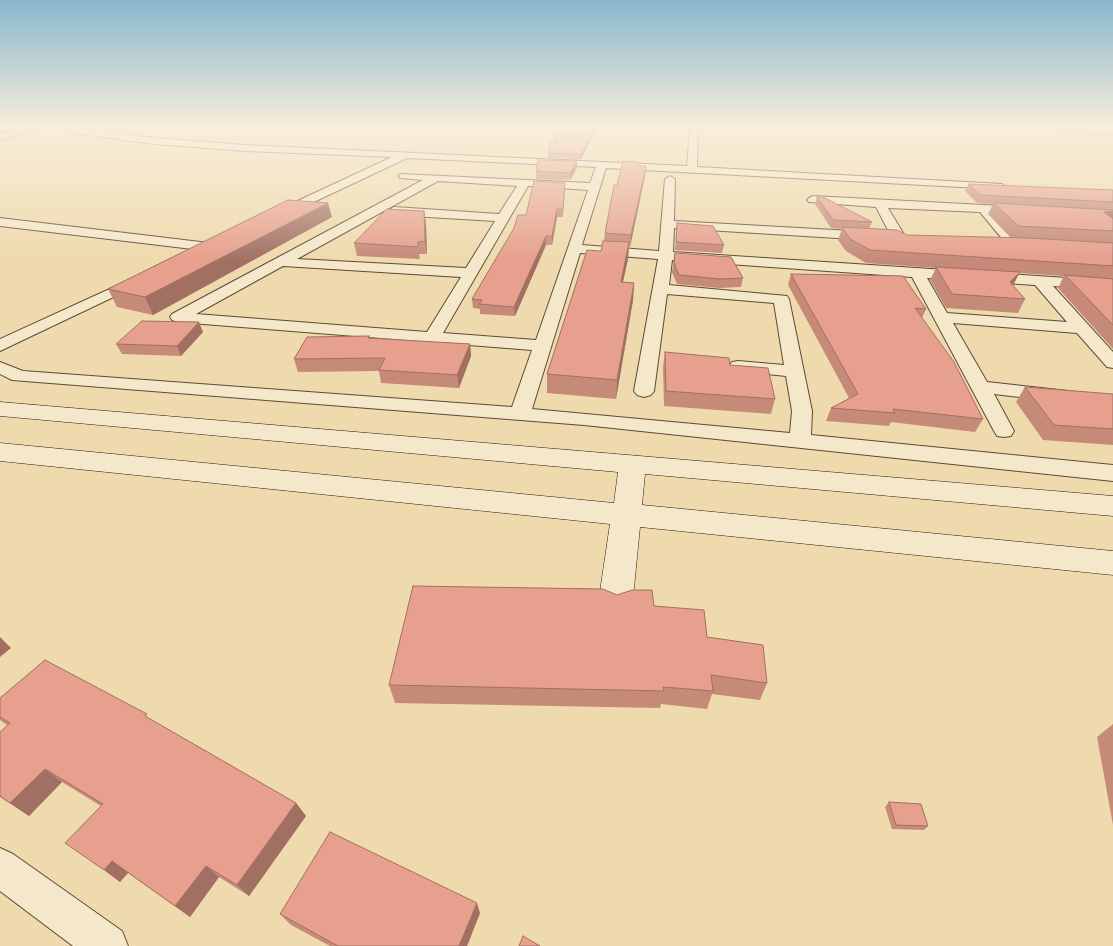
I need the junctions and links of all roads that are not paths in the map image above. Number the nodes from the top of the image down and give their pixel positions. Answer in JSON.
{"nodes":[{"id":1,"x":367,"y":173,"type":"edge"},
{"id":2,"x":599,"y":173,"type":"edge"},
{"id":3,"x":752,"y":173,"type":"edge"},
{"id":4,"x":404,"y":176,"type":"dead end"},
{"id":5,"x":807,"y":176,"type":"junction"},
{"id":6,"x":436,"y":178,"type":"junction"},
{"id":7,"x":670,"y":179,"type":"dead end"},
{"id":8,"x":524,"y":183,"type":"junction"},
{"id":9,"x":1004,"y":186,"type":"edge"},
{"id":10,"x":595,"y":187,"type":"junction"},
{"id":11,"x":813,"y":200,"type":"junction"},
{"id":12,"x":880,"y":203,"type":"junction"},
{"id":13,"x":984,"y":209,"type":"junction"},
{"id":14,"x":376,"y":210,"type":"junction"},
{"id":15,"x":1030,"y":211,"type":"edge"},
{"id":16,"x":271,"y":218,"type":"edge"},
{"id":17,"x":503,"y":218,"type":"junction"},
{"id":18,"x":0,"y":222,"type":"edge"},
{"id":19,"x":668,"y":224,"type":"junction"},
{"id":20,"x":822,"y":234,"type":"junction"},
{"id":21,"x":995,"y":243,"type":"edge"},
{"id":22,"x":574,"y":249,"type":"junction"},
{"id":23,"x":666,"y":255,"type":"junction"},
{"id":24,"x":182,"y":260,"type":"edge"},
{"id":25,"x":282,"y":262,"type":"junction"},
{"id":26,"x":831,"y":266,"type":"junction"},
{"id":27,"x":916,"y":272,"type":"junction"},
{"id":28,"x":470,"y":273,"type":"junction"},
{"id":29,"x":147,"y":276,"type":"edge"},
{"id":30,"x":1039,"y":280,"type":"junction"},
{"id":31,"x":1113,"y":286,"type":"edge"},
{"id":32,"x":661,"y":289,"type":"junction"},
{"id":33,"x":941,"y":317,"type":"junction"},
{"id":34,"x":1082,"y":328,"type":"junction"},
{"id":35,"x":432,"y":338,"type":"junction"},
{"id":36,"x":0,"y":346,"type":"edge"},
{"id":37,"x":542,"y":346,"type":"junction"},
{"id":38,"x":650,"y":358,"type":"junction"},
{"id":39,"x":669,"y":360,"type":"edge"},
{"id":40,"x":1113,"y":363,"type":"edge"},
{"id":41,"x":717,"y":364,"type":"edge"},
{"id":42,"x":0,"y":367,"type":"edge"},
{"id":43,"x":795,"y":371,"type":"junction"},
{"id":44,"x":980,"y":387,"type":"junction"},
{"id":45,"x":644,"y":391,"type":"dead end"},
{"id":46,"x":1113,"y":402,"type":"edge"},
{"id":47,"x":0,"y":409,"type":"edge"},
{"id":48,"x":520,"y":414,"type":"junction"},
{"id":49,"x":1004,"y":430,"type":"dead end"},
{"id":50,"x":800,"y":441,"type":"junction"},
{"id":51,"x":0,"y":452,"type":"edge"},
{"id":52,"x":633,"y":463,"type":"junction"},
{"id":53,"x":1113,"y":473,"type":"edge"},
{"id":54,"x":1113,"y":506,"type":"edge"},
{"id":55,"x":627,"y":513,"type":"junction"},
{"id":56,"x":1113,"y":563,"type":"edge"},
{"id":57,"x":616,"y":598,"type":"edge"},
{"id":58,"x":0,"y":867,"type":"edge"},
{"id":59,"x":107,"y":946,"type":"edge"}],
"edges":[{"from":1,"to":16,"type":"street"},
{"from":2,"to":10,"type":"street"},
{"from":3,"to":5,"type":"street"},
{"from":4,"to":6,"type":"street"},
{"from":5,"to":9,"type":"street"},
{"from":5,"to":11,"type":"street"},
{"from":6,"to":8,"type":"street"},
{"from":6,"to":14,"type":"street"},
{"from":7,"to":19,"type":"street"},
{"from":8,"to":10,"type":"street"},
{"from":8,"to":17,"type":"street"},
{"from":10,"to":22,"type":"street"},
{"from":11,"to":12,"type":"street"},
{"from":11,"to":20,"type":"street"},
{"from":12,"to":13,"type":"street"},
{"from":12,"to":20,"type":"street"},
{"from":13,"to":15,"type":"street"},
{"from":13,"to":21,"type":"street"},
{"from":14,"to":17,"type":"street"},
{"from":14,"to":25,"type":"street"},
{"from":17,"to":28,"type":"street"},
{"from":18,"to":24,"type":"street"},
{"from":19,"to":20,"type":"street"},
{"from":19,"to":23,"type":"street"},
{"from":20,"to":26,"type":"street"},
{"from":22,"to":23,"type":"street"},
{"from":22,"to":37,"type":"street"},
{"from":23,"to":26,"type":"street"},
{"from":23,"to":32,"type":"street"},
{"from":25,"to":28,"type":"street"},
{"from":25,"to":35,"type":"street"},
{"from":26,"to":27,"type":"street"},
{"from":27,"to":30,"type":"street"},
{"from":27,"to":33,"type":"street"},
{"from":28,"to":35,"type":"street"},
{"from":29,"to":36,"type":"street"},
{"from":30,"to":31,"type":"street"},
{"from":30,"to":34,"type":"street"},
{"from":32,"to":38,"type":"street"},
{"from":32,"to":43,"type":"street"},
{"from":33,"to":34,"type":"street"},
{"from":33,"to":44,"type":"street"},
{"from":34,"to":40,"type":"street"},
{"from":35,"to":37,"type":"street"},
{"from":37,"to":48,"type":"street"},
{"from":38,"to":39,"type":"street"},
{"from":38,"to":45,"type":"street"},
{"from":41,"to":43,"type":"street"},
{"from":42,"to":48,"type":"street"},
{"from":43,"to":50,"type":"street"},
{"from":44,"to":46,"type":"street"},
{"from":44,"to":49,"type":"street"},
{"from":47,"to":52,"type":"street"},
{"from":48,"to":50,"type":"street"},
{"from":50,"to":53,"type":"street"},
{"from":51,"to":55,"type":"street"},
{"from":52,"to":54,"type":"street"},
{"from":52,"to":55,"type":"street"},
{"from":55,"to":56,"type":"street"},
{"from":55,"to":57,"type":"street"},
{"from":58,"to":59,"type":"street"}]}
